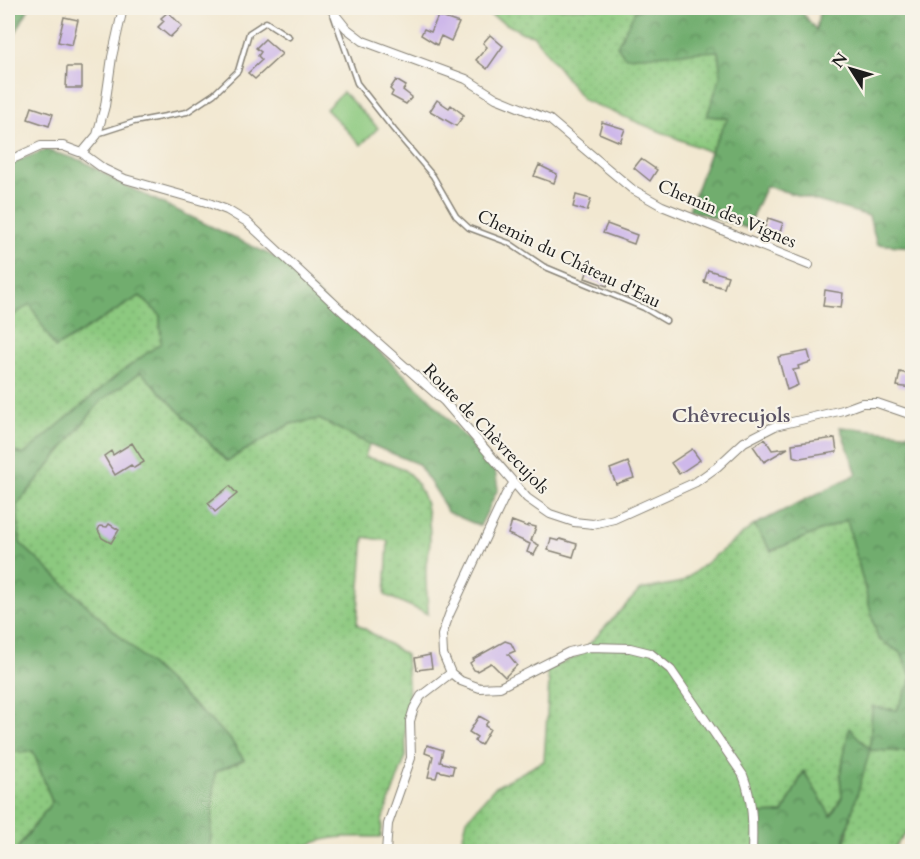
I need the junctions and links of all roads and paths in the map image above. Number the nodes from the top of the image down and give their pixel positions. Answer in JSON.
{"nodes":[{"id":1,"x":123,"y":8,"type":"edge"},
{"id":2,"x":331,"y":8,"type":"edge"},
{"id":3,"x":289,"y":37,"type":"dead end"},
{"id":4,"x":97,"y":135,"type":"junction"},
{"id":5,"x":82,"y":153,"type":"junction"},
{"id":6,"x":8,"y":161,"type":"edge"},
{"id":7,"x":809,"y":265,"type":"dead end"},
{"id":8,"x":666,"y":321,"type":"dead end"},
{"id":9,"x":912,"y":415,"type":"edge"},
{"id":10,"x":513,"y":484,"type":"junction"},
{"id":11,"x":451,"y":673,"type":"junction"},
{"id":12,"x":386,"y":852,"type":"edge"},
{"id":13,"x":752,"y":852,"type":"edge"}],
"edges":[{"from":1,"to":4,"type":"street"},
{"from":2,"to":7,"type":"street","name":"Chemin des Vignes"},
{"from":2,"to":8,"type":"lane","name":"Chemin du Château d'Eau"},
{"from":3,"to":4,"type":"lane"},
{"from":4,"to":5,"type":"street"},
{"from":5,"to":6,"type":"street","name":"Route de Chèvrecujols"},
{"from":5,"to":10,"type":"street","name":"Route de Chèvrecujols"},
{"from":9,"to":10,"type":"street","name":"Route de Chèvrecujols"},
{"from":10,"to":11,"type":"street"},
{"from":11,"to":12,"type":"street"},
{"from":11,"to":13,"type":"street"}]}
